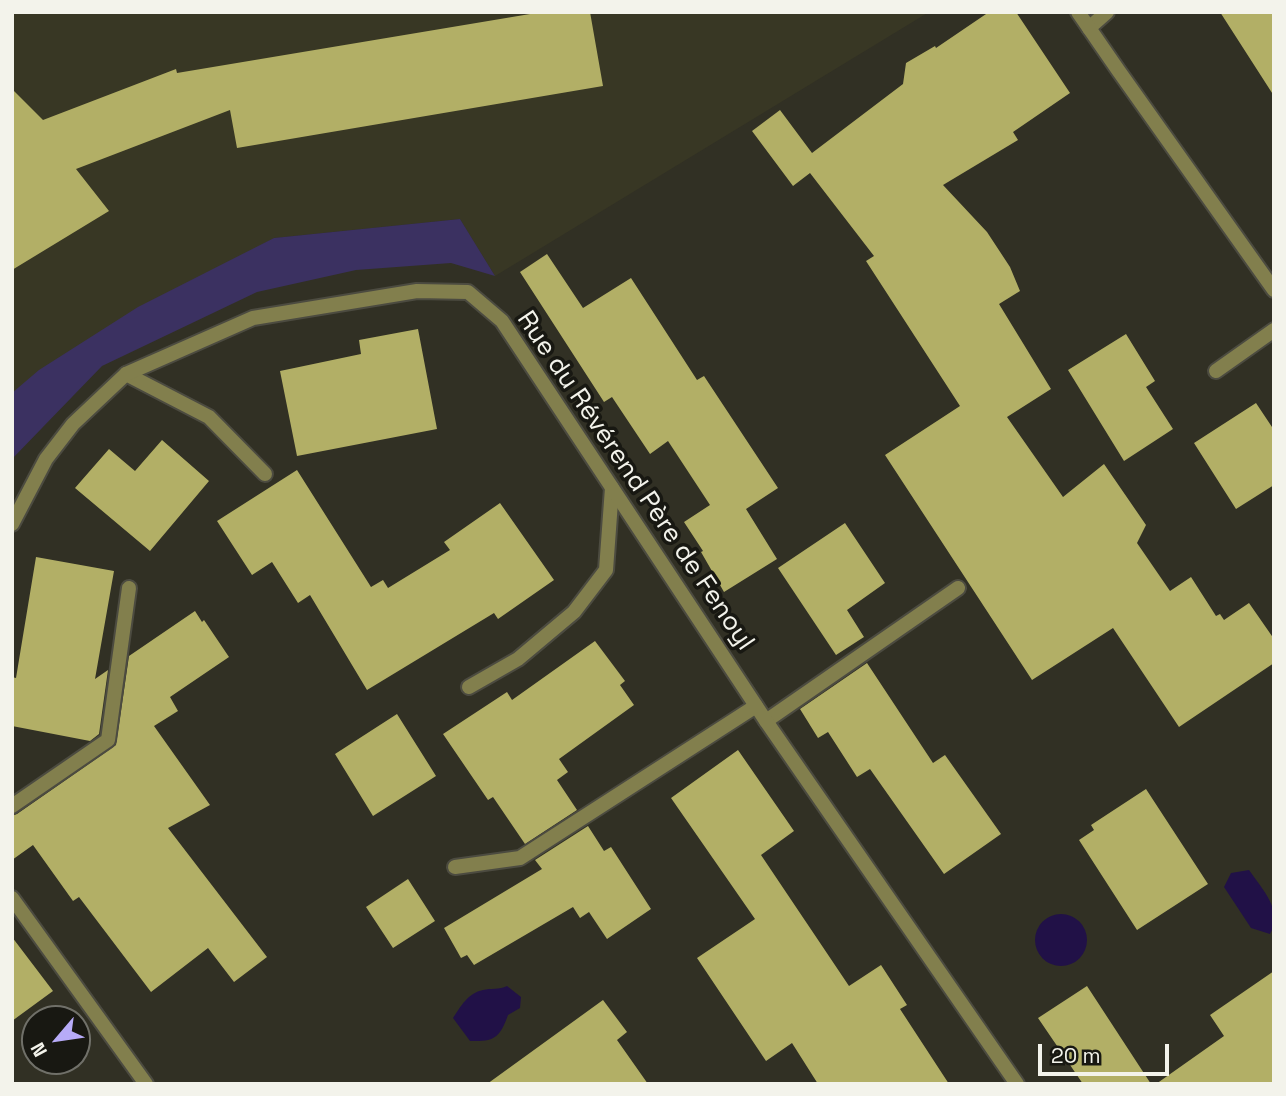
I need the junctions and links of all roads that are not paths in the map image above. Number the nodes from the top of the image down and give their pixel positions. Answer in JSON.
{"nodes":[{"id":1,"x":1079,"y":12,"type":"edge"},
{"id":2,"x":1107,"y":12,"type":"edge"},
{"id":3,"x":1089,"y":28,"type":"junction"},
{"id":4,"x":1274,"y":290,"type":"edge"},
{"id":5,"x":1274,"y":330,"type":"edge"},
{"id":6,"x":1216,"y":370,"type":"dead end"},
{"id":7,"x":126,"y":374,"type":"junction"},
{"id":8,"x":265,"y":474,"type":"dead end"},
{"id":9,"x":611,"y":488,"type":"junction"},
{"id":10,"x":12,"y":524,"type":"edge"},
{"id":11,"x":129,"y":588,"type":"dead end"},
{"id":12,"x":958,"y":588,"type":"dead end"},
{"id":13,"x":469,"y":687,"type":"dead end"},
{"id":14,"x":756,"y":705,"type":"junction"},
{"id":15,"x":766,"y":721,"type":"junction"},
{"id":16,"x":12,"y":806,"type":"edge"},
{"id":17,"x":455,"y":867,"type":"dead end"},
{"id":18,"x":12,"y":898,"type":"edge"},
{"id":19,"x":145,"y":1084,"type":"edge"},
{"id":20,"x":1017,"y":1084,"type":"edge"}],
"edges":[{"from":1,"to":3,"type":"street"},
{"from":2,"to":3,"type":"street"},
{"from":3,"to":4,"type":"street"},
{"from":5,"to":6,"type":"street"},
{"from":7,"to":8,"type":"street"},
{"from":7,"to":9,"type":"street","name":"Rue du Révérend Père de Fenoyl"},
{"from":7,"to":10,"type":"street","name":"Rue du Révérend Père de Fenoyl"},
{"from":9,"to":13,"type":"street"},
{"from":9,"to":14,"type":"street","name":"Rue du Révérend Père de Fenoyl"},
{"from":11,"to":16,"type":"street"},
{"from":12,"to":15,"type":"street"},
{"from":14,"to":15,"type":"street","name":"Rue du Révérend Père de Fenoyl"},
{"from":14,"to":17,"type":"street"},
{"from":15,"to":20,"type":"street","name":"Rue du Révérend Père de Fenoyl"},
{"from":18,"to":19,"type":"street"}]}
